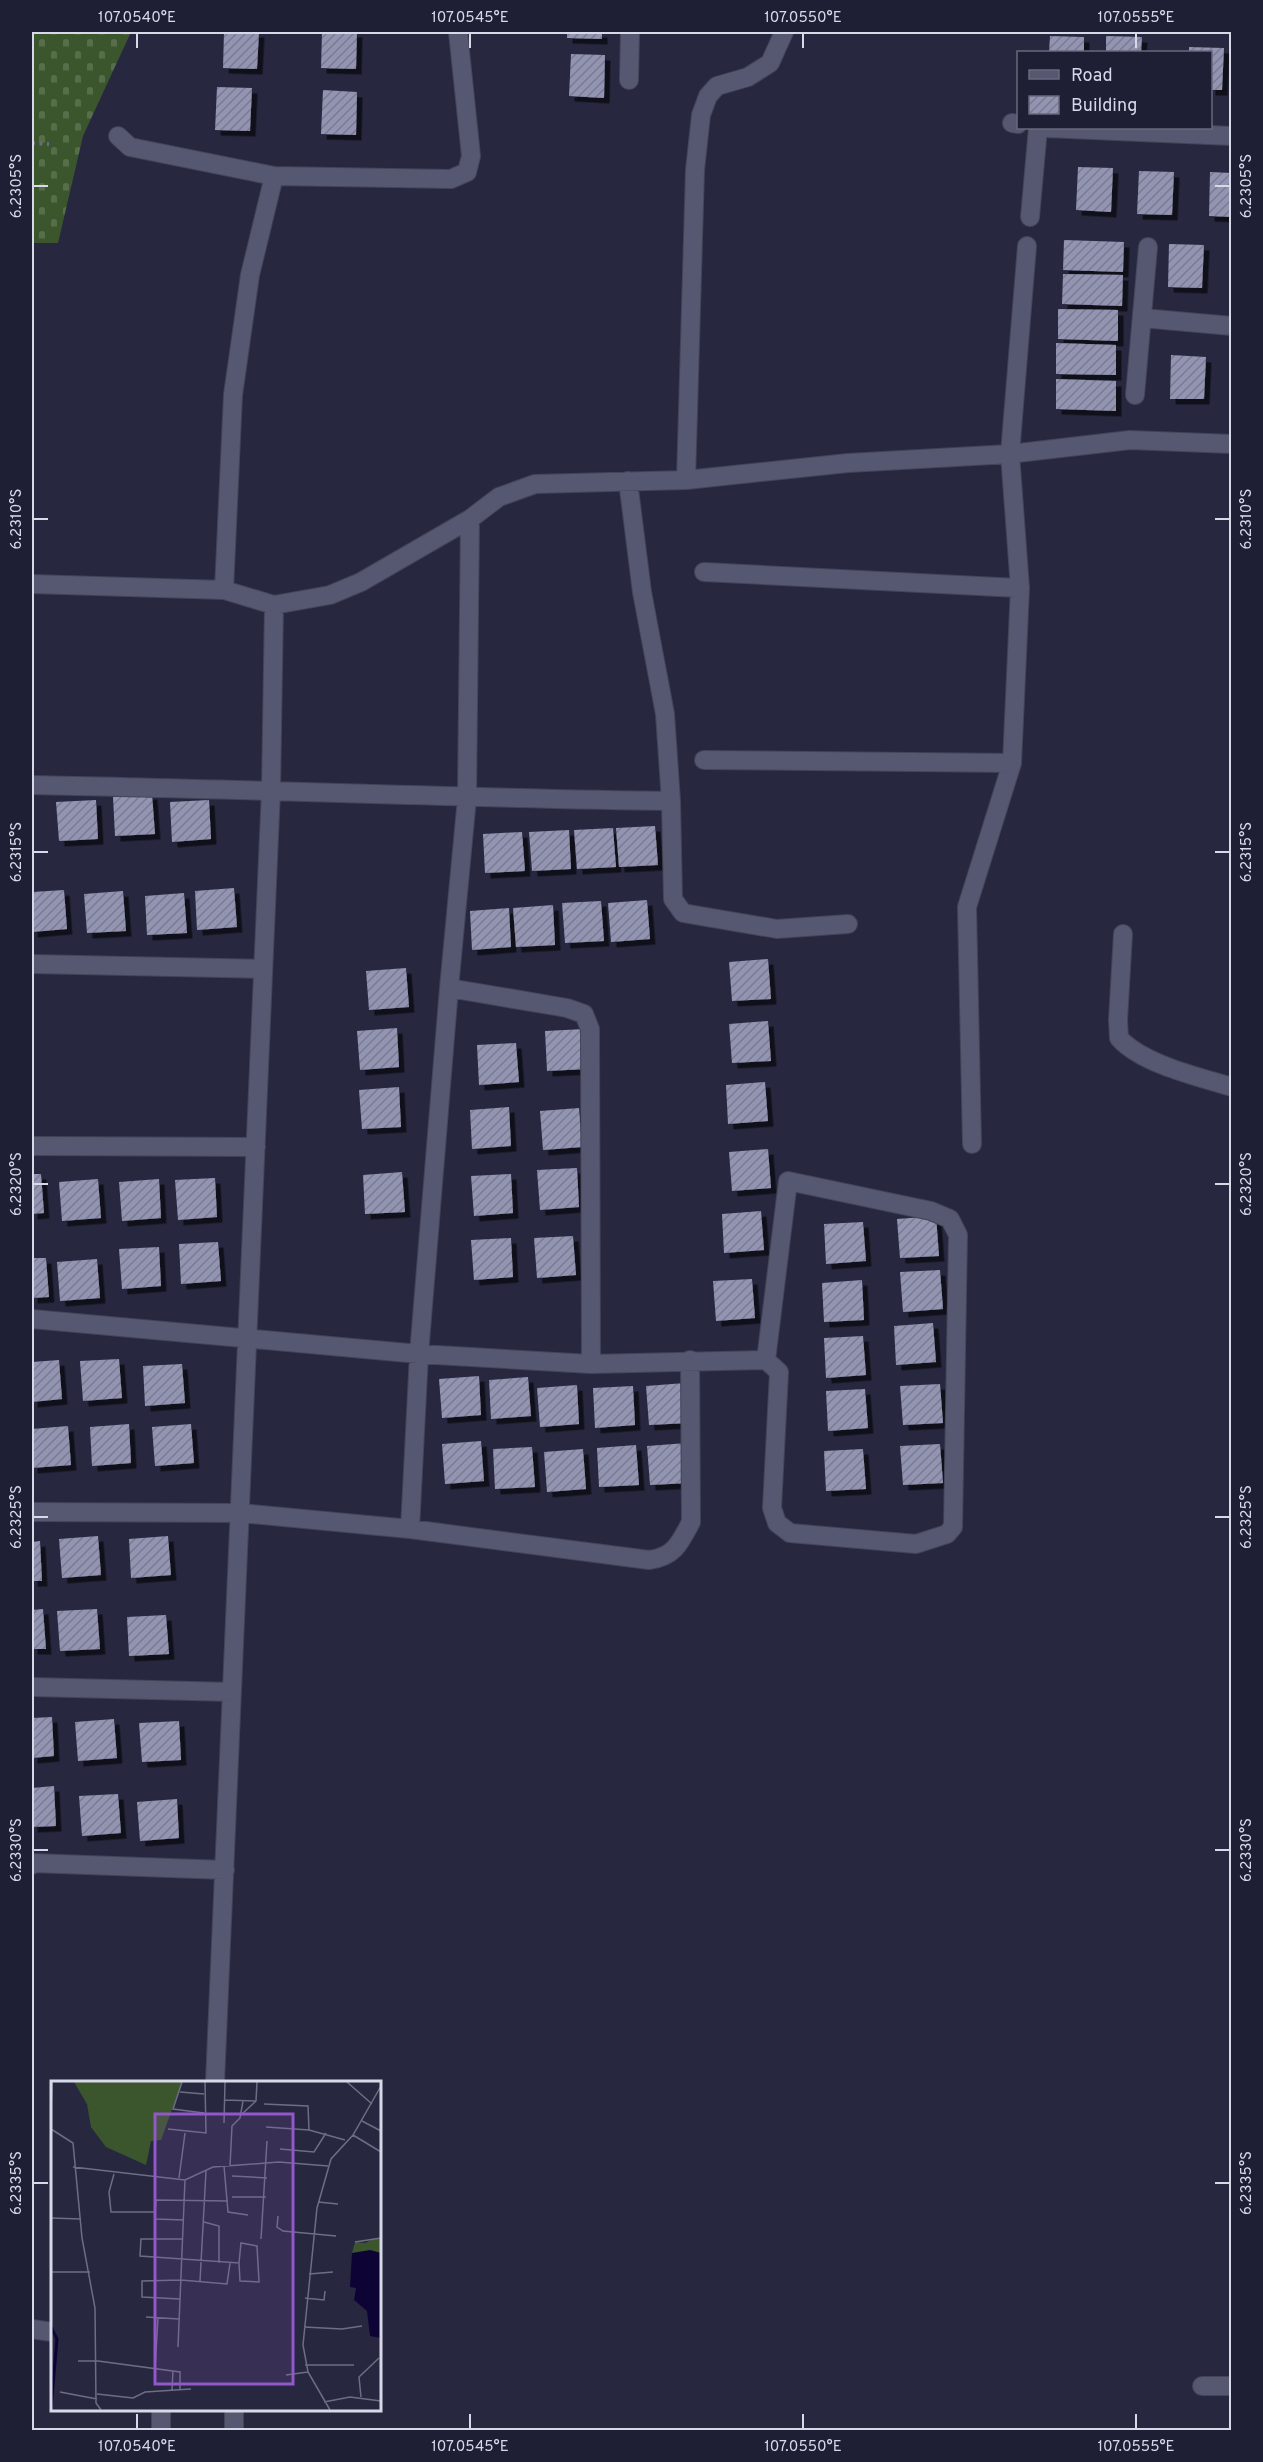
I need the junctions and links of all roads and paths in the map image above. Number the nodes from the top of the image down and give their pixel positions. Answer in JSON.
{"nodes":[{"id":1,"x":458,"y":32,"type":"edge"},
{"id":2,"x":630,"y":32,"type":"edge"},
{"id":3,"x":784,"y":32,"type":"edge"},
{"id":4,"x":628,"y":81,"type":"dead end"},
{"id":5,"x":1038,"y":129,"type":"edge"},
{"id":6,"x":1070,"y":129,"type":"edge"},
{"id":7,"x":118,"y":136,"type":"dead end"},
{"id":8,"x":1232,"y":136,"type":"edge"},
{"id":9,"x":32,"y":143,"type":"edge"},
{"id":10,"x":49,"y":144,"type":"dead end"},
{"id":11,"x":274,"y":176,"type":"junction"},
{"id":12,"x":1030,"y":217,"type":"dead end"},
{"id":13,"x":1027,"y":246,"type":"dead end"},
{"id":14,"x":1148,"y":247,"type":"dead end"},
{"id":15,"x":1142,"y":318,"type":"junction"},
{"id":16,"x":1232,"y":326,"type":"edge"},
{"id":17,"x":1135,"y":395,"type":"dead end"},
{"id":18,"x":1232,"y":444,"type":"edge"},
{"id":19,"x":1010,"y":454,"type":"junction"},
{"id":20,"x":686,"y":480,"type":"junction"},
{"id":21,"x":628,"y":481,"type":"junction"},
{"id":22,"x":470,"y":519,"type":"junction"},
{"id":23,"x":704,"y":572,"type":"dead end"},
{"id":24,"x":32,"y":584,"type":"edge"},
{"id":25,"x":1020,"y":588,"type":"junction"},
{"id":26,"x":224,"y":590,"type":"junction"},
{"id":27,"x":274,"y":605,"type":"junction"},
{"id":28,"x":704,"y":760,"type":"dead end"},
{"id":29,"x":1012,"y":763,"type":"junction"},
{"id":30,"x":32,"y":785,"type":"edge"},
{"id":31,"x":271,"y":790,"type":"junction"},
{"id":32,"x":467,"y":798,"type":"junction"},
{"id":33,"x":670,"y":801,"type":"junction"},
{"id":34,"x":848,"y":924,"type":"dead end"},
{"id":35,"x":1123,"y":934,"type":"dead end"},
{"id":36,"x":32,"y":964,"type":"edge"},
{"id":37,"x":263,"y":969,"type":"junction"},
{"id":38,"x":449,"y":988,"type":"junction"},
{"id":39,"x":1232,"y":1086,"type":"edge"},
{"id":40,"x":972,"y":1144,"type":"dead end"},
{"id":41,"x":32,"y":1146,"type":"edge"},
{"id":42,"x":256,"y":1147,"type":"junction"},
{"id":43,"x":32,"y":1319,"type":"edge"},
{"id":44,"x":248,"y":1337,"type":"junction"},
{"id":45,"x":419,"y":1354,"type":"junction"},
{"id":46,"x":690,"y":1360,"type":"junction"},
{"id":47,"x":766,"y":1360,"type":"junction"},
{"id":48,"x":591,"y":1364,"type":"junction"},
{"id":49,"x":32,"y":1512,"type":"edge"},
{"id":50,"x":241,"y":1513,"type":"junction"},
{"id":51,"x":410,"y":1529,"type":"junction"},
{"id":52,"x":32,"y":1687,"type":"edge"},
{"id":53,"x":232,"y":1692,"type":"junction"},
{"id":54,"x":32,"y":1865,"type":"edge"},
{"id":55,"x":225,"y":1870,"type":"junction"},
{"id":56,"x":216,"y":2081,"type":"edge"},
{"id":57,"x":32,"y":2329,"type":"edge"},
{"id":58,"x":51,"y":2332,"type":"edge"},
{"id":59,"x":1202,"y":2386,"type":"dead end"},
{"id":60,"x":1232,"y":2386,"type":"edge"},
{"id":61,"x":161,"y":2411,"type":"edge"},
{"id":62,"x":234,"y":2411,"type":"edge"},
{"id":63,"x":161,"y":2430,"type":"edge"},
{"id":64,"x":234,"y":2430,"type":"edge"}],
"edges":[{"from":1,"to":11,"type":"street"},
{"from":2,"to":4,"type":"street"},
{"from":3,"to":20,"type":"street"},
{"from":5,"to":12,"type":"street"},
{"from":6,"to":8,"type":"street"},
{"from":7,"to":11,"type":"street"},
{"from":9,"to":10,"type":"path"},
{"from":11,"to":26,"type":"street"},
{"from":13,"to":19,"type":"street"},
{"from":14,"to":15,"type":"street"},
{"from":15,"to":16,"type":"street"},
{"from":15,"to":17,"type":"street"},
{"from":18,"to":19,"type":"street"},
{"from":19,"to":20,"type":"street"},
{"from":19,"to":25,"type":"street"},
{"from":20,"to":21,"type":"street"},
{"from":21,"to":22,"type":"street"},
{"from":21,"to":33,"type":"street"},
{"from":22,"to":27,"type":"street"},
{"from":22,"to":32,"type":"street"},
{"from":23,"to":25,"type":"street"},
{"from":24,"to":26,"type":"street"},
{"from":25,"to":29,"type":"street"},
{"from":26,"to":27,"type":"street"},
{"from":27,"to":31,"type":"street"},
{"from":28,"to":29,"type":"street"},
{"from":29,"to":40,"type":"street"},
{"from":30,"to":31,"type":"street"},
{"from":31,"to":32,"type":"street"},
{"from":31,"to":37,"type":"street"},
{"from":32,"to":33,"type":"street"},
{"from":32,"to":38,"type":"street"},
{"from":33,"to":34,"type":"street"},
{"from":35,"to":39,"type":"street"},
{"from":36,"to":37,"type":"street"},
{"from":37,"to":42,"type":"street"},
{"from":38,"to":45,"type":"street"},
{"from":38,"to":48,"type":"street"},
{"from":41,"to":42,"type":"street"},
{"from":42,"to":44,"type":"street"},
{"from":43,"to":44,"type":"street"},
{"from":44,"to":45,"type":"street"},
{"from":44,"to":50,"type":"street"},
{"from":45,"to":48,"type":"street"},
{"from":45,"to":51,"type":"street"},
{"from":46,"to":47,"type":"street"},
{"from":46,"to":48,"type":"street"},
{"from":46,"to":51,"type":"street"},
{"from":47,"to":47,"type":"street"},
{"from":49,"to":50,"type":"street"},
{"from":50,"to":51,"type":"street"},
{"from":50,"to":53,"type":"street"},
{"from":52,"to":53,"type":"street"},
{"from":53,"to":55,"type":"street"},
{"from":54,"to":55,"type":"street"},
{"from":55,"to":56,"type":"street"},
{"from":57,"to":58,"type":"street"},
{"from":59,"to":60,"type":"street"},
{"from":61,"to":63,"type":"street"},
{"from":62,"to":64,"type":"street"}]}
